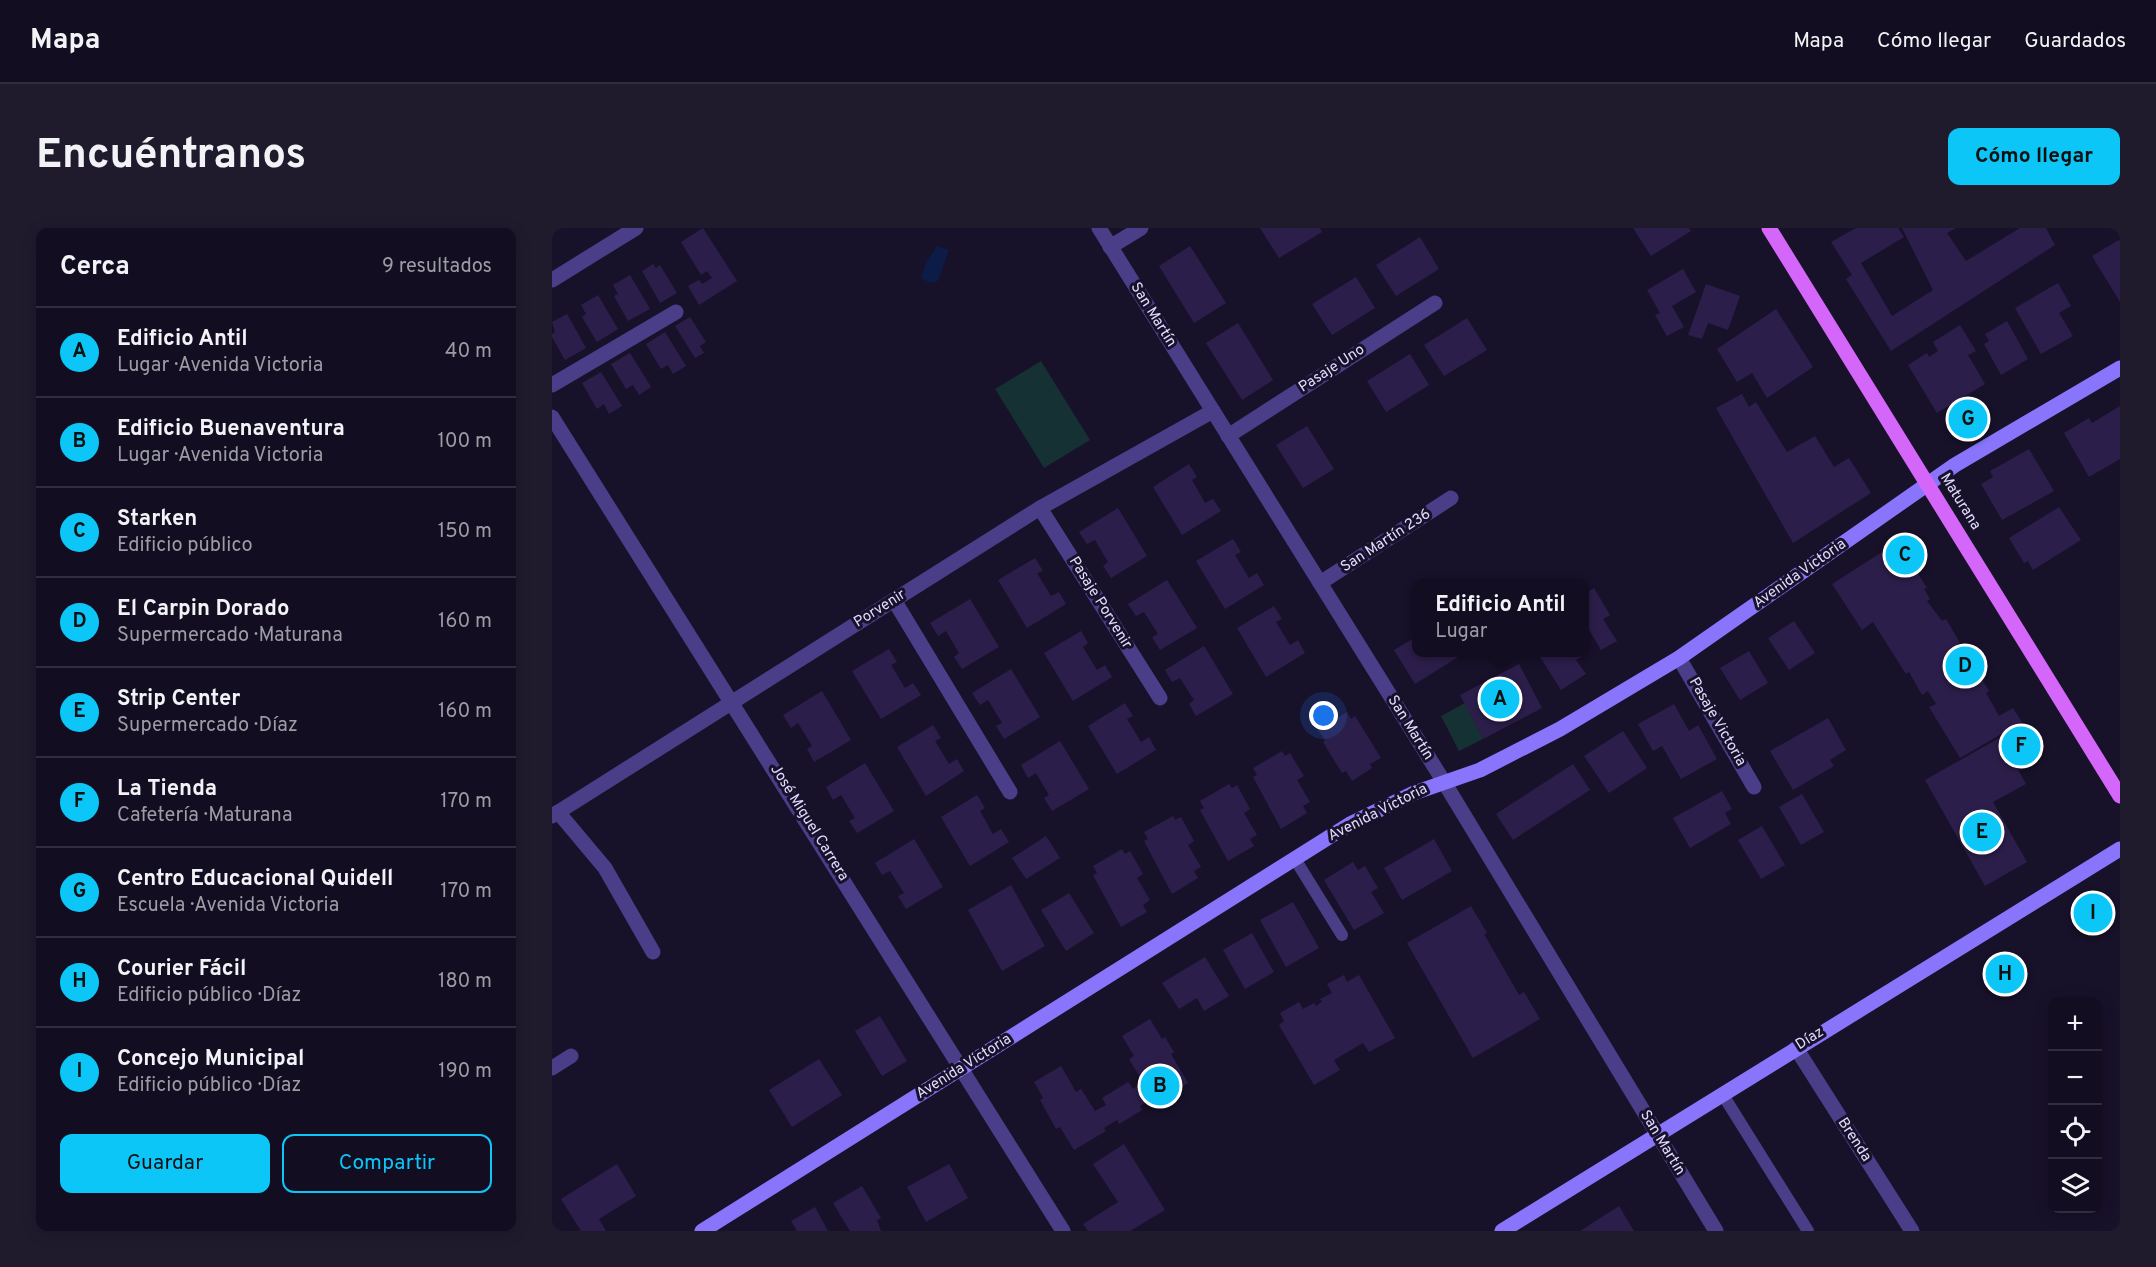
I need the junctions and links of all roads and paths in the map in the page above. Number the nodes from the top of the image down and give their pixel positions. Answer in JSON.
{"nodes":[{"id":1,"x":636,"y":228,"type":"edge"},
{"id":2,"x":1099,"y":228,"type":"edge"},
{"id":3,"x":1141,"y":228,"type":"edge"},
{"id":4,"x":1769,"y":228,"type":"edge"},
{"id":5,"x":1110,"y":247,"type":"junction"},
{"id":6,"x":552,"y":279,"type":"edge"},
{"id":7,"x":1435,"y":303,"type":"dead end"},
{"id":8,"x":676,"y":312,"type":"dead end"},
{"id":9,"x":2120,"y":368,"type":"edge"},
{"id":10,"x":552,"y":385,"type":"edge"},
{"id":11,"x":1213,"y":411,"type":"junction"},
{"id":12,"x":552,"y":417,"type":"edge"},
{"id":13,"x":1228,"y":436,"type":"junction"},
{"id":14,"x":1927,"y":484,"type":"junction"},
{"id":15,"x":1451,"y":498,"type":"dead end"},
{"id":16,"x":1040,"y":508,"type":"junction"},
{"id":17,"x":1320,"y":583,"type":"junction"},
{"id":18,"x":894,"y":600,"type":"junction"},
{"id":19,"x":1679,"y":658,"type":"junction"},
{"id":20,"x":1160,"y":699,"type":"dead end"},
{"id":21,"x":732,"y":702,"type":"junction"},
{"id":22,"x":1443,"y":782,"type":"junction"},
{"id":23,"x":1754,"y":787,"type":"dead end"},
{"id":24,"x":1010,"y":792,"type":"dead end"},
{"id":25,"x":2120,"y":796,"type":"edge"},
{"id":26,"x":555,"y":814,"type":"edge"},
{"id":27,"x":2120,"y":849,"type":"edge"},
{"id":28,"x":1295,"y":859,"type":"junction"},
{"id":29,"x":1342,"y":935,"type":"dead end"},
{"id":30,"x":653,"y":952,"type":"dead end"},
{"id":31,"x":1796,"y":1048,"type":"junction"},
{"id":32,"x":571,"y":1056,"type":"dead end"},
{"id":33,"x":552,"y":1068,"type":"edge"},
{"id":34,"x":962,"y":1068,"type":"junction"},
{"id":35,"x":1723,"y":1095,"type":"junction"},
{"id":36,"x":1658,"y":1136,"type":"junction"},
{"id":37,"x":702,"y":1231,"type":"edge"},
{"id":38,"x":1063,"y":1231,"type":"edge"},
{"id":39,"x":1502,"y":1231,"type":"edge"},
{"id":40,"x":1716,"y":1231,"type":"edge"},
{"id":41,"x":1808,"y":1231,"type":"edge"},
{"id":42,"x":1912,"y":1231,"type":"edge"}],
"edges":[{"from":1,"to":6,"type":"street"},
{"from":2,"to":5,"type":"street","name":"San Martín"},
{"from":3,"to":5,"type":"street"},
{"from":4,"to":14,"type":"main road","name":"Maturana"},
{"from":5,"to":11,"type":"street","name":"San Martín"},
{"from":7,"to":13,"type":"street","name":"Pasaje Uno"},
{"from":8,"to":10,"type":"street"},
{"from":9,"to":14,"type":"street","name":"Avenida Victoria"},
{"from":11,"to":13,"type":"street","name":"San Martín"},
{"from":11,"to":16,"type":"street","name":"Porvenir"},
{"from":12,"to":21,"type":"street","name":"José Miguel Carrera"},
{"from":13,"to":17,"type":"street","name":"San Martín"},
{"from":14,"to":19,"type":"street","name":"Avenida Victoria"},
{"from":14,"to":25,"type":"main road","name":"Maturana"},
{"from":15,"to":17,"type":"street","name":"San Martín 236"},
{"from":16,"to":18,"type":"street","name":"Porvenir"},
{"from":16,"to":20,"type":"street","name":"Pasaje Porvenir"},
{"from":17,"to":22,"type":"street","name":"San Martín"},
{"from":18,"to":21,"type":"street","name":"Porvenir"},
{"from":18,"to":24,"type":"street"},
{"from":19,"to":22,"type":"street","name":"Avenida Victoria"},
{"from":19,"to":23,"type":"street","name":"Pasaje Victoria"},
{"from":21,"to":26,"type":"street","name":"Porvenir"},
{"from":21,"to":34,"type":"street","name":"José Miguel Carrera"},
{"from":22,"to":28,"type":"street","name":"Avenida Victoria"},
{"from":22,"to":36,"type":"street","name":"San Martín"},
{"from":26,"to":30,"type":"street"},
{"from":27,"to":31,"type":"street","name":"Díaz"},
{"from":28,"to":29,"type":"lane"},
{"from":28,"to":34,"type":"street","name":"Avenida Victoria"},
{"from":31,"to":35,"type":"street","name":"Díaz"},
{"from":31,"to":42,"type":"street","name":"Brenda"},
{"from":32,"to":33,"type":"street"},
{"from":34,"to":37,"type":"street","name":"Avenida Victoria"},
{"from":34,"to":38,"type":"street","name":"José Miguel Carrera"},
{"from":35,"to":36,"type":"street","name":"Díaz"},
{"from":35,"to":41,"type":"lane"},
{"from":36,"to":39,"type":"street","name":"Díaz"},
{"from":36,"to":40,"type":"street","name":"San Martín"}]}
